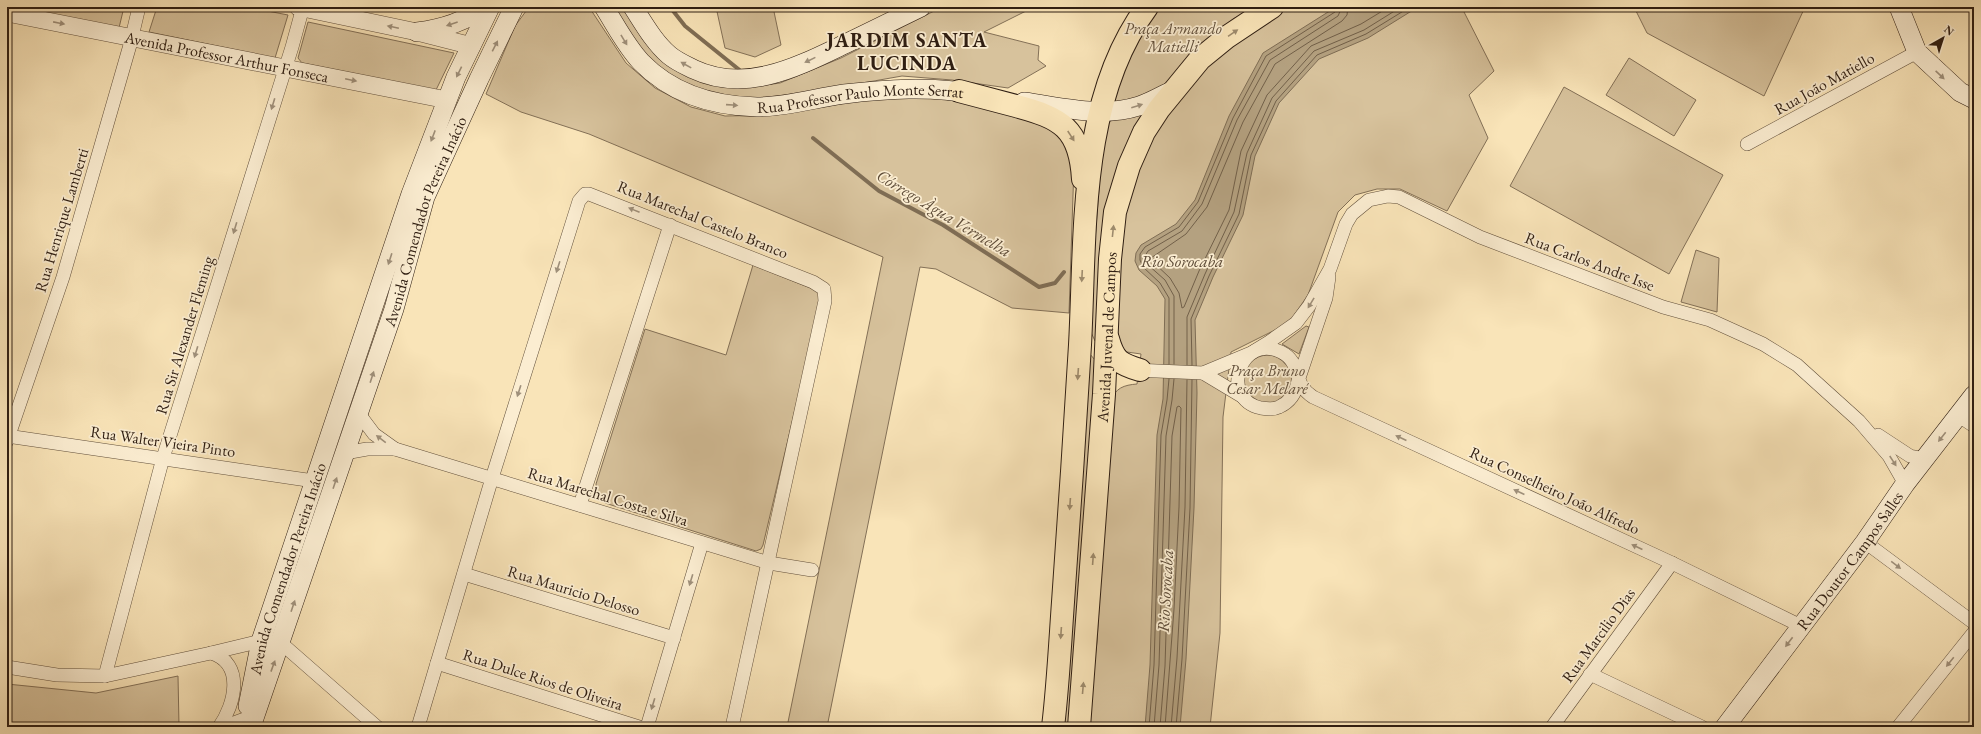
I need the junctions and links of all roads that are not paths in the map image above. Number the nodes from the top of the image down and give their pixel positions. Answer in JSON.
{"nodes":[{"id":1,"x":139,"y":7,"type":"edge"},
{"id":2,"x":301,"y":7,"type":"edge"},
{"id":3,"x":484,"y":7,"type":"edge"},
{"id":4,"x":490,"y":7,"type":"edge"},
{"id":5,"x":633,"y":7,"type":"edge"},
{"id":6,"x":921,"y":7,"type":"edge"},
{"id":7,"x":1147,"y":7,"type":"edge"},
{"id":8,"x":1272,"y":7,"type":"edge"},
{"id":9,"x":1899,"y":7,"type":"edge"},
{"id":10,"x":514,"y":9,"type":"edge"},
{"id":11,"x":604,"y":9,"type":"edge"},
{"id":12,"x":7,"y":13,"type":"edge"},
{"id":13,"x":417,"y":32,"type":"junction"},
{"id":14,"x":132,"y":36,"type":"junction"},
{"id":15,"x":472,"y":46,"type":"junction"},
{"id":16,"x":1917,"y":52,"type":"junction"},
{"id":17,"x":285,"y":67,"type":"junction"},
{"id":18,"x":483,"y":69,"type":"junction"},
{"id":19,"x":1176,"y":89,"type":"junction"},
{"id":20,"x":959,"y":91,"type":"junction"},
{"id":21,"x":472,"y":93,"type":"junction"},
{"id":22,"x":1974,"y":99,"type":"edge"},
{"id":23,"x":447,"y":100,"type":"junction"},
{"id":24,"x":1099,"y":112,"type":"junction"},
{"id":25,"x":1747,"y":144,"type":"dead end"},
{"id":26,"x":1085,"y":208,"type":"junction"},
{"id":27,"x":670,"y":225,"type":"junction"},
{"id":28,"x":1330,"y":269,"type":"junction"},
{"id":29,"x":1080,"y":321,"type":"junction"},
{"id":30,"x":1108,"y":335,"type":"junction"},
{"id":31,"x":1252,"y":353,"type":"junction"},
{"id":32,"x":1106,"y":368,"type":"junction"},
{"id":33,"x":1140,"y":370,"type":"junction"},
{"id":34,"x":1203,"y":373,"type":"junction"},
{"id":35,"x":1298,"y":381,"type":"junction"},
{"id":36,"x":1104,"y":394,"type":"junction"},
{"id":37,"x":1974,"y":395,"type":"edge"},
{"id":38,"x":1243,"y":397,"type":"junction"},
{"id":39,"x":338,"y":414,"type":"junction"},
{"id":40,"x":359,"y":414,"type":"junction"},
{"id":41,"x":1859,"y":421,"type":"junction"},
{"id":42,"x":1966,"y":421,"type":"edge"},
{"id":43,"x":8,"y":437,"type":"edge"},
{"id":44,"x":347,"y":447,"type":"junction"},
{"id":45,"x":395,"y":449,"type":"junction"},
{"id":46,"x":163,"y":458,"type":"junction"},
{"id":47,"x":1925,"y":459,"type":"junction"},
{"id":48,"x":492,"y":478,"type":"junction"},
{"id":49,"x":314,"y":481,"type":"junction"},
{"id":50,"x":1905,"y":484,"type":"junction"},
{"id":51,"x":580,"y":506,"type":"junction"},
{"id":52,"x":1865,"y":542,"type":"junction"},
{"id":53,"x":702,"y":543,"type":"junction"},
{"id":54,"x":769,"y":563,"type":"junction"},
{"id":55,"x":1672,"y":563,"type":"junction"},
{"id":56,"x":812,"y":570,"type":"dead end"},
{"id":57,"x":464,"y":574,"type":"junction"},
{"id":58,"x":1974,"y":623,"type":"edge"},
{"id":59,"x":1801,"y":626,"type":"junction"},
{"id":60,"x":1974,"y":632,"type":"edge"},
{"id":61,"x":674,"y":638,"type":"junction"},
{"id":62,"x":262,"y":641,"type":"junction"},
{"id":63,"x":281,"y":643,"type":"junction"},
{"id":64,"x":212,"y":653,"type":"junction"},
{"id":65,"x":436,"y":663,"type":"junction"},
{"id":66,"x":7,"y":667,"type":"edge"},
{"id":67,"x":1590,"y":674,"type":"junction"},
{"id":68,"x":105,"y":676,"type":"junction"},
{"id":69,"x":249,"y":722,"type":"edge"},
{"id":70,"x":219,"y":727,"type":"edge"},
{"id":71,"x":223,"y":727,"type":"edge"},
{"id":72,"x":377,"y":727,"type":"edge"},
{"id":73,"x":418,"y":727,"type":"edge"},
{"id":74,"x":639,"y":727,"type":"edge"},
{"id":75,"x":647,"y":727,"type":"edge"},
{"id":76,"x":732,"y":727,"type":"edge"},
{"id":77,"x":1053,"y":727,"type":"edge"},
{"id":78,"x":1079,"y":727,"type":"edge"},
{"id":79,"x":1552,"y":727,"type":"edge"},
{"id":80,"x":1702,"y":727,"type":"edge"},
{"id":81,"x":1725,"y":727,"type":"edge"},
{"id":82,"x":1898,"y":727,"type":"edge"}],
"edges":[{"from":1,"to":14,"type":"street","name":"Rua Henrique Lamberti"},
{"from":13,"to":2,"type":"street","one_way":true},
{"from":2,"to":17,"type":"street","name":"Rua Sir Alexander Fleming"},
{"from":3,"to":13,"type":"main road","one_way":true},
{"from":4,"to":15,"type":"main road","name":"Avenida Comendador Pereira Inácio"},
{"from":6,"to":5,"type":"main road","name":"Rua Professor Paulo Monte Serrat","one_way":true},
{"from":7,"to":24,"type":"highway","name":"Avenida Juvenal de Campos"},
{"from":19,"to":8,"type":"highway","name":"Avenida Juvenal de Campos","one_way":true},
{"from":9,"to":16,"type":"main road"},
{"from":18,"to":10,"type":"main road","name":"Avenida Comendador Pereira Inácio","one_way":true},
{"from":11,"to":20,"type":"main road","name":"Rua Professor Paulo Monte Serrat","one_way":true},
{"from":12,"to":14,"type":"street","name":"Avenida Professor Arthur Fonseca","one_way":true},
{"from":13,"to":15,"type":"street"},
{"from":14,"to":17,"type":"street","name":"Avenida Professor Arthur Fonseca"},
{"from":14,"to":43,"type":"street","name":"Rua Henrique Lamberti"},
{"from":15,"to":18,"type":"main road"},
{"from":15,"to":23,"type":"main road","name":"Avenida Comendador Pereira Inácio","one_way":true},
{"from":16,"to":22,"type":"main road","one_way":true},
{"from":16,"to":25,"type":"street","name":"Rua João Matiello"},
{"from":17,"to":23,"type":"street","name":"Avenida Professor Arthur Fonseca","one_way":true},
{"from":17,"to":46,"type":"street","name":"Rua Sir Alexander Fleming","one_way":true},
{"from":18,"to":21,"type":"main road","name":"Avenida Comendador Pereira Inácio"},
{"from":24,"to":19,"type":"main road","name":"Rua Professor Paulo Monte Serrat","one_way":true},
{"from":30,"to":19,"type":"highway","name":"Avenida Juvenal de Campos","one_way":true},
{"from":20,"to":24,"type":"main road","name":"Rua Professor Paulo Monte Serrat"},
{"from":20,"to":26,"type":"highway","one_way":true},
{"from":21,"to":23,"type":"main road"},
{"from":40,"to":21,"type":"main road","name":"Avenida Comendador Pereira Inácio","one_way":true},
{"from":23,"to":39,"type":"main road","name":"Avenida Comendador Pereira Inácio","one_way":true},
{"from":24,"to":26,"type":"highway","name":"Avenida Juvenal de Campos"},
{"from":26,"to":29,"type":"highway","name":"Avenida Juvenal de Campos","one_way":true},
{"from":27,"to":48,"type":"street","name":"Rua Marechal Castelo Branco","one_way":true},
{"from":27,"to":51,"type":"street"},
{"from":27,"to":54,"type":"street","name":"Rua Marechal Castelo Branco"},
{"from":28,"to":31,"type":"street","name":"Rua Carlos Andre Isse","one_way":true},
{"from":28,"to":35,"type":"street","name":"Rua Carlos Andre Isse"},
{"from":28,"to":41,"type":"street","name":"Rua Carlos Andre Isse"},
{"from":29,"to":32,"type":"highway"},
{"from":29,"to":77,"type":"highway","name":"Avenida Juvenal de Campos","one_way":true},
{"from":30,"to":32,"type":"highway","name":"Avenida Juvenal de Campos"},
{"from":30,"to":33,"type":"highway"},
{"from":31,"to":34,"type":"street"},
{"from":31,"to":35,"type":"street"},
{"from":31,"to":38,"type":"street"},
{"from":32,"to":33,"type":"street"},
{"from":32,"to":36,"type":"highway","name":"Avenida Juvenal de Campos"},
{"from":33,"to":34,"type":"street"},
{"from":33,"to":36,"type":"highway"},
{"from":34,"to":38,"type":"street"},
{"from":35,"to":38,"type":"street"},
{"from":55,"to":35,"type":"street","name":"Rua Conselheiro João Alfredo","one_way":true},
{"from":78,"to":36,"type":"highway","name":"Avenida Juvenal de Campos","one_way":true},
{"from":37,"to":42,"type":"main road","name":"Rua Doutor Campos Salles"},
{"from":39,"to":44,"type":"main road"},
{"from":39,"to":49,"type":"main road","name":"Avenida Comendador Pereira Inácio"},
{"from":40,"to":44,"type":"main road","name":"Avenida Comendador Pereira Inácio"},
{"from":45,"to":40,"type":"street","name":"Rua Marechal Costa e Silva","one_way":true},
{"from":41,"to":47,"type":"street","name":"Rua Carlos Andre Isse"},
{"from":41,"to":50,"type":"street","name":"Rua Carlos Andre Isse","one_way":true},
{"from":42,"to":47,"type":"main road","name":"Rua Doutor Campos Salles","one_way":true},
{"from":43,"to":46,"type":"street","name":"Rua Walter Vieira Pinto"},
{"from":44,"to":45,"type":"street","name":"Rua Marechal Costa e Silva"},
{"from":63,"to":44,"type":"main road","name":"Avenida Comendador Pereira Inácio","one_way":true},
{"from":45,"to":48,"type":"street","name":"Rua Marechal Costa e Silva"},
{"from":46,"to":49,"type":"street","name":"Rua Walter Vieira Pinto"},
{"from":46,"to":68,"type":"street","name":"Rua Sir Alexander Fleming"},
{"from":47,"to":50,"type":"main road","name":"Rua Doutor Campos Salles"},
{"from":48,"to":51,"type":"street","name":"Rua Marechal Costa e Silva"},
{"from":48,"to":57,"type":"street"},
{"from":49,"to":62,"type":"main road","name":"Avenida Comendador Pereira Inácio"},
{"from":50,"to":52,"type":"main road","name":"Rua Doutor Campos Salles"},
{"from":51,"to":53,"type":"street","name":"Rua Marechal Costa e Silva"},
{"from":52,"to":58,"type":"street","one_way":true},
{"from":52,"to":59,"type":"main road","name":"Rua Doutor Campos Salles"},
{"from":53,"to":54,"type":"street","name":"Rua Marechal Costa e Silva"},
{"from":53,"to":61,"type":"street","one_way":true},
{"from":54,"to":56,"type":"street","name":"Rua Marechal Costa e Silva"},
{"from":54,"to":76,"type":"street","name":"Rua Marechal Castelo Branco"},
{"from":55,"to":59,"type":"street","name":"Rua Conselheiro João Alfredo"},
{"from":55,"to":67,"type":"street","name":"Rua Marcilio Dias"},
{"from":57,"to":61,"type":"street","name":"Rua Mauricio Delosso"},
{"from":57,"to":65,"type":"street"},
{"from":59,"to":81,"type":"main road","name":"Rua Doutor Campos Salles","one_way":true},
{"from":60,"to":82,"type":"street","one_way":true},
{"from":61,"to":75,"type":"street","one_way":true},
{"from":62,"to":63,"type":"street"},
{"from":62,"to":64,"type":"street"},
{"from":62,"to":69,"type":"main road","name":"Avenida Comendador Pereira Inácio"},
{"from":69,"to":63,"type":"main road","name":"Avenida Comendador Pereira Inácio","one_way":true},
{"from":63,"to":72,"type":"street"},
{"from":64,"to":68,"type":"street"},
{"from":64,"to":70,"type":"street"},
{"from":65,"to":73,"type":"street"},
{"from":65,"to":74,"type":"street","name":"Rua Dulce Rios de Oliveira"},
{"from":66,"to":68,"type":"street"},
{"from":67,"to":79,"type":"street","name":"Rua Marcilio Dias"},
{"from":67,"to":80,"type":"street"},
{"from":69,"to":71,"type":"street"}]}
